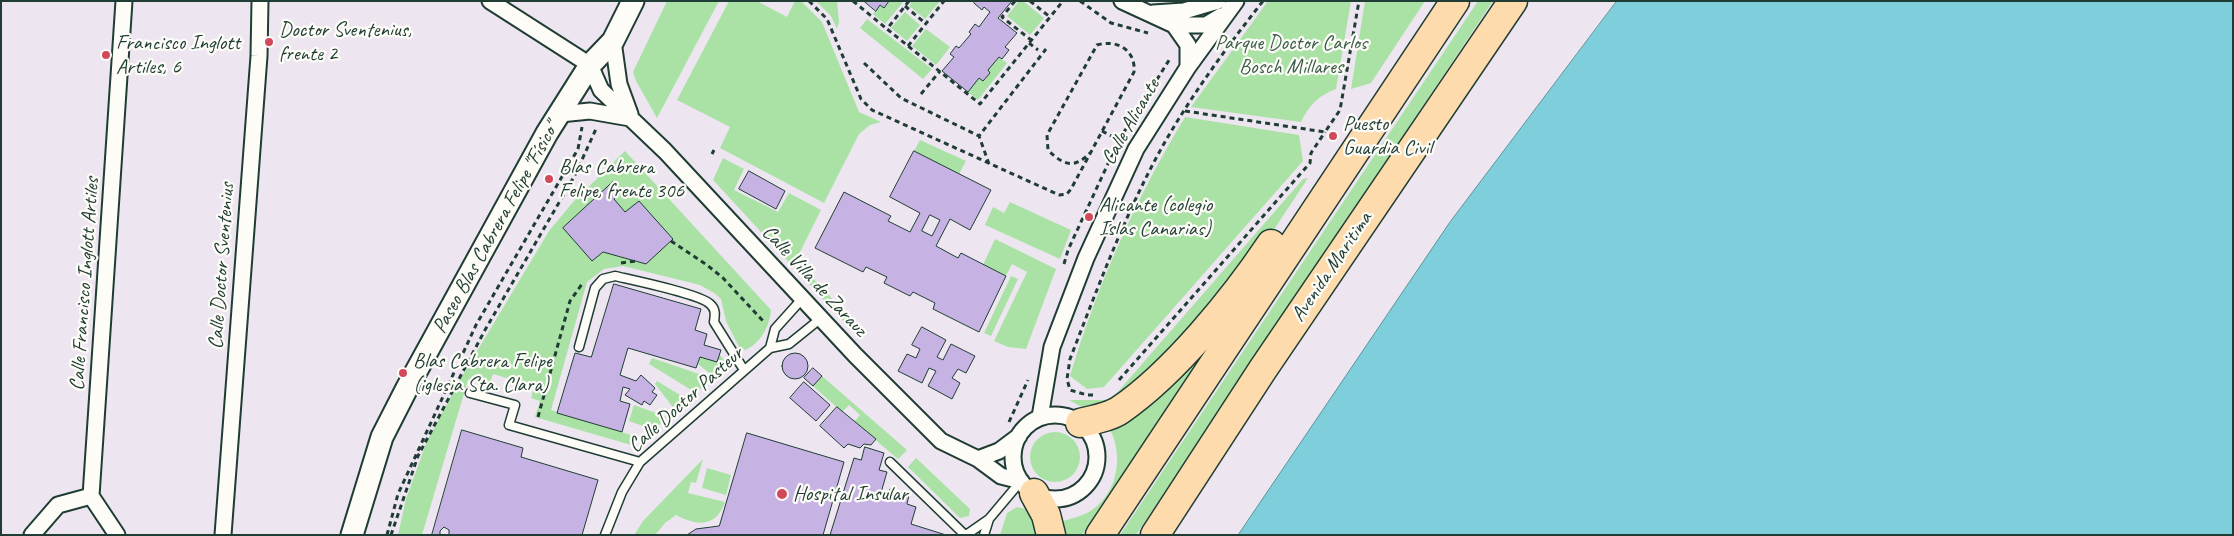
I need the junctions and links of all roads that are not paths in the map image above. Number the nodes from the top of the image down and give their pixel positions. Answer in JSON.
{"nodes":[{"id":1,"x":124,"y":1,"type":"edge"},
{"id":2,"x":260,"y":1,"type":"edge"},
{"id":3,"x":490,"y":1,"type":"edge"},
{"id":4,"x":634,"y":1,"type":"edge"},
{"id":5,"x":1122,"y":1,"type":"edge"},
{"id":6,"x":1455,"y":1,"type":"edge"},
{"id":7,"x":1513,"y":1,"type":"edge"},
{"id":8,"x":1227,"y":5,"type":"edge"},
{"id":9,"x":1184,"y":11,"type":"junction"},
{"id":10,"x":1148,"y":13,"type":"junction"},
{"id":11,"x":1174,"y":24,"type":"junction"},
{"id":12,"x":1207,"y":33,"type":"junction"},
{"id":13,"x":614,"y":41,"type":"junction"},
{"id":14,"x":590,"y":66,"type":"junction"},
{"id":15,"x":1188,"y":68,"type":"junction"},
{"id":16,"x":1407,"y":73,"type":"junction"},
{"id":17,"x":560,"y":114,"type":"junction"},
{"id":18,"x":631,"y":118,"type":"junction"},
{"id":19,"x":802,"y":299,"type":"junction"},
{"id":20,"x":820,"y":319,"type":"junction"},
{"id":21,"x":579,"y":347,"type":"dead end"},
{"id":22,"x":770,"y":348,"type":"junction"},
{"id":23,"x":744,"y":370,"type":"junction"},
{"id":24,"x":470,"y":393,"type":"dead end"},
{"id":25,"x":1040,"y":417,"type":"junction"},
{"id":26,"x":1080,"y":423,"type":"junction"},
{"id":27,"x":1018,"y":436,"type":"junction"},
{"id":28,"x":978,"y":459,"type":"junction"},
{"id":29,"x":640,"y":462,"type":"junction"},
{"id":30,"x":890,"y":462,"type":"dead end"},
{"id":31,"x":1028,"y":487,"type":"junction"},
{"id":32,"x":92,"y":496,"type":"junction"},
{"id":33,"x":989,"y":519,"type":"junction"},
{"id":34,"x":32,"y":535,"type":"edge"},
{"id":35,"x":117,"y":535,"type":"edge"},
{"id":36,"x":223,"y":535,"type":"edge"},
{"id":37,"x":352,"y":535,"type":"edge"},
{"id":38,"x":605,"y":535,"type":"edge"},
{"id":39,"x":966,"y":535,"type":"edge"},
{"id":40,"x":984,"y":535,"type":"edge"},
{"id":41,"x":1051,"y":535,"type":"edge"},
{"id":42,"x":1100,"y":535,"type":"edge"},
{"id":43,"x":1155,"y":535,"type":"edge"}],
"edges":[{"from":1,"to":32,"type":"street","name":"Calle Francisco Inglott Artiles"},
{"from":2,"to":36,"type":"street","name":"Calle Doctor Sventenius"},
{"from":3,"to":14,"type":"street"},
{"from":4,"to":13,"type":"street","name":"Paseo Blas Cabrera Felipe \"Físico\""},
{"from":5,"to":10,"type":"street"},
{"from":6,"to":16,"type":"highway"},
{"from":7,"to":43,"type":"highway","name":"Avenida Maritima"},
{"from":8,"to":9,"type":"street"},
{"from":8,"to":12,"type":"street","name":"Calle Alicante"},
{"from":9,"to":10,"type":"street"},
{"from":9,"to":12,"type":"street"},
{"from":10,"to":11,"type":"street"},
{"from":11,"to":12,"type":"street"},
{"from":11,"to":15,"type":"street"},
{"from":12,"to":15,"type":"street","name":"Calle Alicante"},
{"from":13,"to":14,"type":"street","name":"Paseo Blas Cabrera Felipe \"Físico\""},
{"from":13,"to":18,"type":"street","name":"Calle Villa de Zarauz"},
{"from":14,"to":17,"type":"street","name":"Paseo Blas Cabrera Felipe \"Físico\""},
{"from":14,"to":18,"type":"street","name":"Calle Villa de Zarauz"},
{"from":15,"to":25,"type":"street","name":"Calle Alicante"},
{"from":16,"to":26,"type":"highway"},
{"from":16,"to":42,"type":"highway"},
{"from":17,"to":18,"type":"street"},
{"from":17,"to":37,"type":"street","name":"Paseo Blas Cabrera Felipe \"Físico\""},
{"from":18,"to":19,"type":"street","name":"Calle Villa de Zarauz"},
{"from":19,"to":20,"type":"street","name":"Calle Villa de Zarauz"},
{"from":19,"to":22,"type":"lane","name":"Calle Doctor Pasteur"},
{"from":20,"to":22,"type":"lane"},
{"from":20,"to":28,"type":"street","name":"Calle Villa de Zarauz"},
{"from":21,"to":23,"type":"lane"},
{"from":22,"to":23,"type":"lane","name":"Calle Doctor Pasteur"},
{"from":23,"to":29,"type":"lane","name":"Calle Doctor Pasteur"},
{"from":24,"to":29,"type":"lane"},
{"from":25,"to":26,"type":"street"},
{"from":25,"to":27,"type":"street"},
{"from":26,"to":31,"type":"street"},
{"from":27,"to":28,"type":"street"},
{"from":27,"to":31,"type":"street"},
{"from":28,"to":31,"type":"street","name":"Calle Villa de Zarauz"},
{"from":29,"to":38,"type":"lane","name":"Calle Doctor Pasteur"},
{"from":30,"to":39,"type":"lane"},
{"from":31,"to":33,"type":"lane"},
{"from":31,"to":41,"type":"highway"},
{"from":32,"to":34,"type":"street"},
{"from":32,"to":35,"type":"street"},
{"from":33,"to":39,"type":"lane"},
{"from":33,"to":40,"type":"lane"}]}
